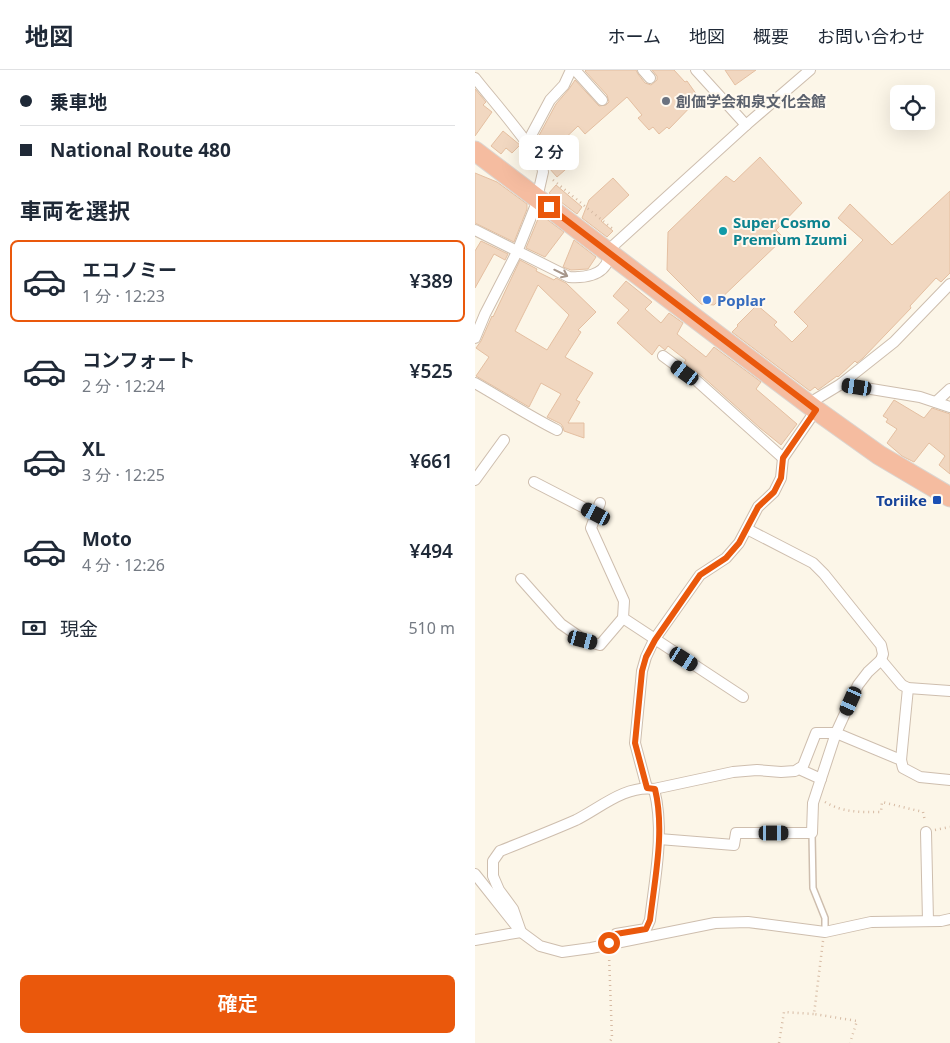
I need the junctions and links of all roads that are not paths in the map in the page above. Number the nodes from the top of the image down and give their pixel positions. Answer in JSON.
{"nodes":[{"id":1,"x":571,"y":70,"type":"edge"},
{"id":2,"x":575,"y":70,"type":"edge"},
{"id":3,"x":696,"y":70,"type":"edge"},
{"id":4,"x":811,"y":70,"type":"edge"},
{"id":5,"x":475,"y":78,"type":"edge"},
{"id":6,"x":602,"y":100,"type":"dead end"},
{"id":7,"x":746,"y":126,"type":"junction"},
{"id":8,"x":527,"y":143,"type":"junction"},
{"id":9,"x":475,"y":151,"type":"edge"},
{"id":10,"x":537,"y":198,"type":"junction"},
{"id":11,"x":475,"y":230,"type":"edge"},
{"id":12,"x":517,"y":252,"type":"junction"},
{"id":13,"x":609,"y":253,"type":"junction"},
{"id":14,"x":950,"y":284,"type":"edge"},
{"id":15,"x":475,"y":338,"type":"edge"},
{"id":16,"x":663,"y":356,"type":"dead end"},
{"id":17,"x":475,"y":383,"type":"edge"},
{"id":18,"x":841,"y":384,"type":"junction"},
{"id":19,"x":950,"y":389,"type":"edge"},
{"id":20,"x":935,"y":402,"type":"junction"},
{"id":21,"x":812,"y":407,"type":"junction"},
{"id":22,"x":950,"y":407,"type":"edge"},
{"id":23,"x":557,"y":430,"type":"dead end"},
{"id":24,"x":504,"y":440,"type":"dead end"},
{"id":25,"x":783,"y":458,"type":"junction"},
{"id":26,"x":475,"y":480,"type":"edge"},
{"id":27,"x":534,"y":482,"type":"dead end"},
{"id":28,"x":950,"y":497,"type":"edge"},
{"id":29,"x":600,"y":503,"type":"dead end"},
{"id":30,"x":596,"y":514,"type":"junction"},
{"id":31,"x":747,"y":529,"type":"junction"},
{"id":32,"x":521,"y":579,"type":"dead end"},
{"id":33,"x":623,"y":618,"type":"junction"},
{"id":34,"x":655,"y":640,"type":"junction"},
{"id":35,"x":881,"y":660,"type":"junction"},
{"id":36,"x":908,"y":688,"type":"junction"},
{"id":37,"x":950,"y":691,"type":"edge"},
{"id":38,"x":743,"y":698,"type":"dead end"},
{"id":39,"x":836,"y":733,"type":"junction"},
{"id":40,"x":901,"y":760,"type":"junction"},
{"id":41,"x":799,"y":769,"type":"junction"},
{"id":42,"x":821,"y":779,"type":"junction"},
{"id":43,"x":950,"y":780,"type":"edge"},
{"id":44,"x":651,"y":789,"type":"junction"},
{"id":45,"x":925,"y":832,"type":"road end"},
{"id":46,"x":812,"y":833,"type":"junction"},
{"id":47,"x":659,"y":839,"type":"junction"},
{"id":48,"x":475,"y":874,"type":"edge"},
{"id":49,"x":950,"y":919,"type":"edge"},
{"id":50,"x":928,"y":921,"type":"junction"},
{"id":51,"x":521,"y":932,"type":"junction"},
{"id":52,"x":825,"y":932,"type":"junction"},
{"id":53,"x":475,"y":940,"type":"edge"},
{"id":54,"x":609,"y":943,"type":"junction"}],
"edges":[{"from":1,"to":8,"type":"street"},
{"from":2,"to":6,"type":"street"},
{"from":3,"to":7,"type":"street"},
{"from":4,"to":7,"type":"street"},
{"from":5,"to":8,"type":"street"},
{"from":7,"to":13,"type":"street"},
{"from":8,"to":10,"type":"street"},
{"from":9,"to":10,"type":"highway"},
{"from":10,"to":12,"type":"street"},
{"from":10,"to":13,"type":"highway"},
{"from":11,"to":12,"type":"street"},
{"from":12,"to":13,"type":"street","one_way":true},
{"from":12,"to":15,"type":"street"},
{"from":13,"to":21,"type":"highway"},
{"from":14,"to":18,"type":"street"},
{"from":16,"to":25,"type":"street"},
{"from":17,"to":23,"type":"street"},
{"from":18,"to":20,"type":"street"},
{"from":18,"to":21,"type":"street"},
{"from":19,"to":20,"type":"street"},
{"from":20,"to":22,"type":"street"},
{"from":21,"to":25,"type":"street"},
{"from":21,"to":28,"type":"highway"},
{"from":24,"to":26,"type":"street"},
{"from":25,"to":31,"type":"street"},
{"from":27,"to":30,"type":"street"},
{"from":29,"to":30,"type":"street"},
{"from":30,"to":33,"type":"street"},
{"from":31,"to":34,"type":"street"},
{"from":31,"to":35,"type":"street"},
{"from":32,"to":33,"type":"street"},
{"from":33,"to":34,"type":"street"},
{"from":34,"to":38,"type":"street"},
{"from":34,"to":44,"type":"street"},
{"from":35,"to":36,"type":"street"},
{"from":35,"to":39,"type":"street"},
{"from":36,"to":37,"type":"street"},
{"from":36,"to":40,"type":"street"},
{"from":39,"to":40,"type":"street"},
{"from":39,"to":41,"type":"street"},
{"from":39,"to":42,"type":"street"},
{"from":40,"to":43,"type":"street"},
{"from":41,"to":42,"type":"street"},
{"from":41,"to":44,"type":"street"},
{"from":42,"to":46,"type":"street"},
{"from":44,"to":47,"type":"street"},
{"from":44,"to":51,"type":"street"},
{"from":45,"to":50,"type":"street"},
{"from":46,"to":47,"type":"street"},
{"from":46,"to":52,"type":"lane"},
{"from":47,"to":54,"type":"street"},
{"from":48,"to":51,"type":"street"},
{"from":49,"to":50,"type":"street"},
{"from":50,"to":52,"type":"street"},
{"from":51,"to":53,"type":"street"},
{"from":51,"to":54,"type":"street"},
{"from":52,"to":54,"type":"street"}]}
